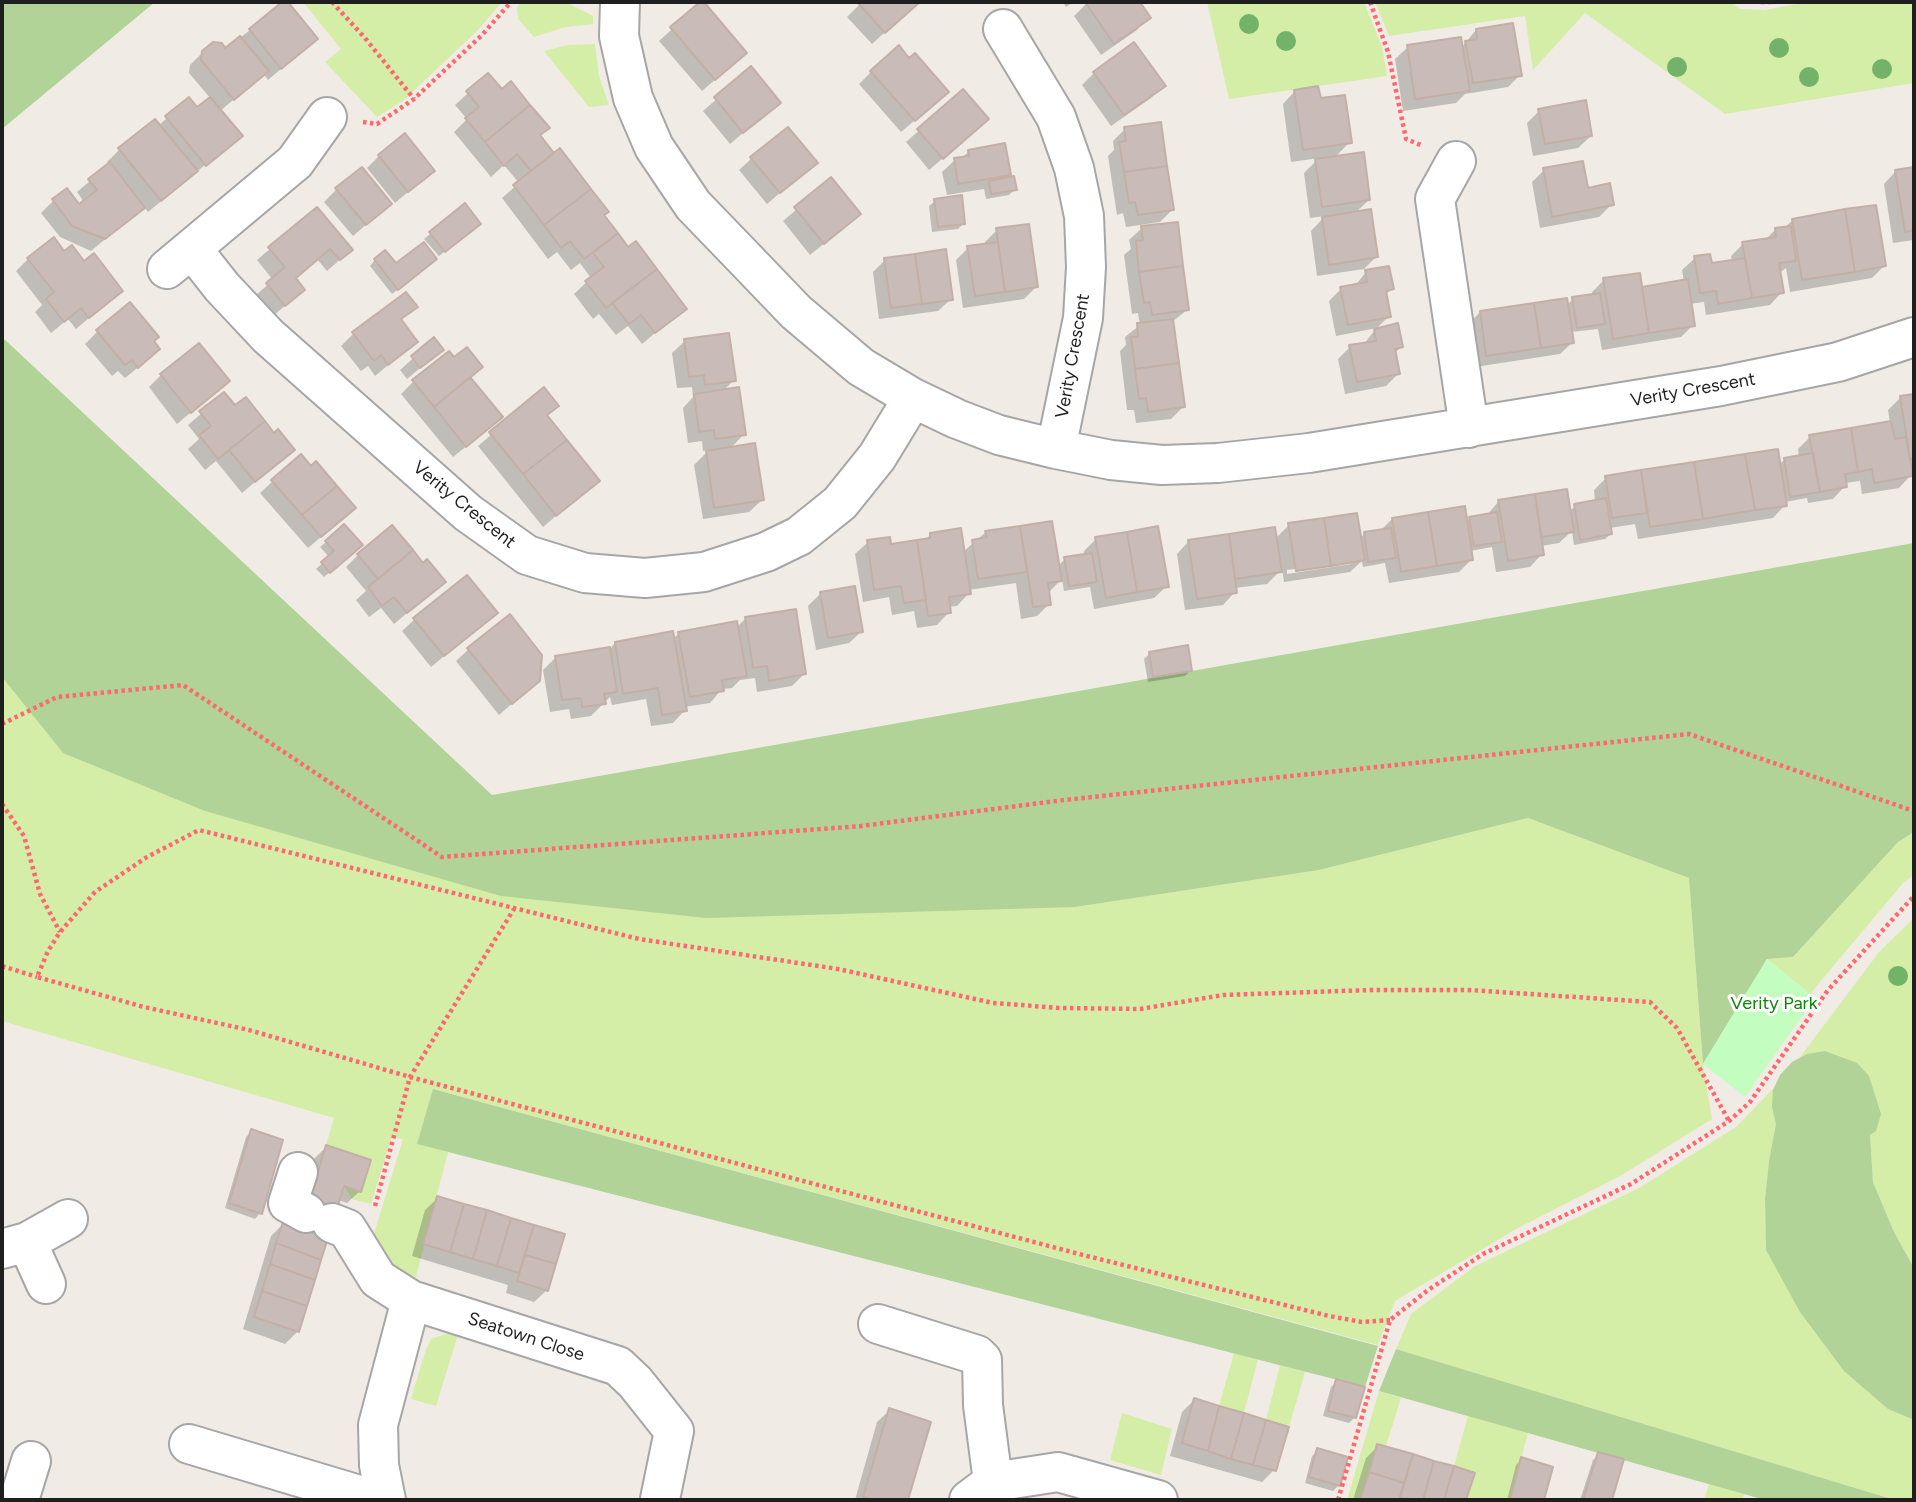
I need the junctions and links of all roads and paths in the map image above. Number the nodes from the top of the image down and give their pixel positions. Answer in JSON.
{"nodes":[{"id":1,"x":331,"y":2,"type":"edge"},
{"id":2,"x":511,"y":2,"type":"edge"},
{"id":3,"x":620,"y":2,"type":"edge"},
{"id":4,"x":1370,"y":2,"type":"edge"},
{"id":5,"x":1761,"y":2,"type":"edge"},
{"id":6,"x":1774,"y":2,"type":"edge"},
{"id":7,"x":1003,"y":29,"type":"dead end"},
{"id":8,"x":414,"y":99,"type":"junction"},
{"id":9,"x":327,"y":117,"type":"joint"},
{"id":10,"x":1457,"y":161,"type":"joint"},
{"id":11,"x":1914,"y":337,"type":"edge"},
{"id":12,"x":913,"y":398,"type":"junction"},
{"id":13,"x":1469,"y":428,"type":"junction"},
{"id":14,"x":1056,"y":449,"type":"junction"},
{"id":15,"x":2,"y":724,"type":"edge"},
{"id":16,"x":2,"y":804,"type":"edge"},
{"id":17,"x":1914,"y":811,"type":"edge"},
{"id":18,"x":1914,"y":896,"type":"edge"},
{"id":19,"x":514,"y":909,"type":"junction"},
{"id":20,"x":60,"y":932,"type":"junction"},
{"id":21,"x":2,"y":966,"type":"edge"},
{"id":22,"x":37,"y":977,"type":"junction"},
{"id":23,"x":411,"y":1077,"type":"junction"},
{"id":24,"x":1729,"y":1121,"type":"junction"},
{"id":25,"x":298,"y":1172,"type":"dead end"},
{"id":26,"x":68,"y":1219,"type":"dead end"},
{"id":27,"x":15,"y":1246,"type":"edge"},
{"id":28,"x":370,"y":1267,"type":"junction"},
{"id":29,"x":46,"y":1284,"type":"dead end"},
{"id":30,"x":411,"y":1300,"type":"junction"},
{"id":31,"x":1390,"y":1320,"type":"junction"},
{"id":32,"x":878,"y":1324,"type":"dead end"},
{"id":33,"x":189,"y":1444,"type":"dead end"},
{"id":34,"x":31,"y":1461,"type":"dead end"},
{"id":35,"x":981,"y":1491,"type":"edge"},
{"id":36,"x":660,"y":1499,"type":"edge"},
{"id":37,"x":19,"y":1500,"type":"edge"},
{"id":38,"x":376,"y":1500,"type":"edge"},
{"id":39,"x":387,"y":1500,"type":"edge"},
{"id":40,"x":1158,"y":1500,"type":"edge"},
{"id":41,"x":1338,"y":1500,"type":"edge"}],
"edges":[{"from":1,"to":8,"type":"path"},
{"from":2,"to":8,"type":"path"},
{"from":3,"to":12,"type":"street","name":"Verity Crescent"},
{"from":4,"to":10,"type":"path"},
{"from":5,"to":6,"type":"path"},
{"from":7,"to":14,"type":"street","name":"Verity Crescent"},
{"from":8,"to":9,"type":"path"},
{"from":9,"to":12,"type":"street","name":"Verity Crescent"},
{"from":10,"to":13,"type":"street"},
{"from":11,"to":13,"type":"street","name":"Verity Crescent"},
{"from":12,"to":14,"type":"street","name":"Verity Crescent"},
{"from":13,"to":14,"type":"street","name":"Verity Crescent"},
{"from":15,"to":17,"type":"path"},
{"from":16,"to":20,"type":"path"},
{"from":18,"to":24,"type":"path"},
{"from":19,"to":20,"type":"path"},
{"from":19,"to":23,"type":"path"},
{"from":19,"to":24,"type":"path"},
{"from":20,"to":22,"type":"path"},
{"from":21,"to":22,"type":"path"},
{"from":22,"to":23,"type":"path"},
{"from":23,"to":28,"type":"path"},
{"from":23,"to":31,"type":"path"},
{"from":24,"to":31,"type":"path"},
{"from":25,"to":28,"type":"street"},
{"from":26,"to":27,"type":"street"},
{"from":27,"to":29,"type":"street"},
{"from":28,"to":30,"type":"street","name":"Seatown Close"},
{"from":30,"to":36,"type":"street","name":"Seatown Close"},
{"from":30,"to":39,"type":"street"},
{"from":31,"to":41,"type":"path"},
{"from":32,"to":35,"type":"street"},
{"from":33,"to":38,"type":"street"},
{"from":34,"to":37,"type":"street"},
{"from":35,"to":40,"type":"street"}]}
